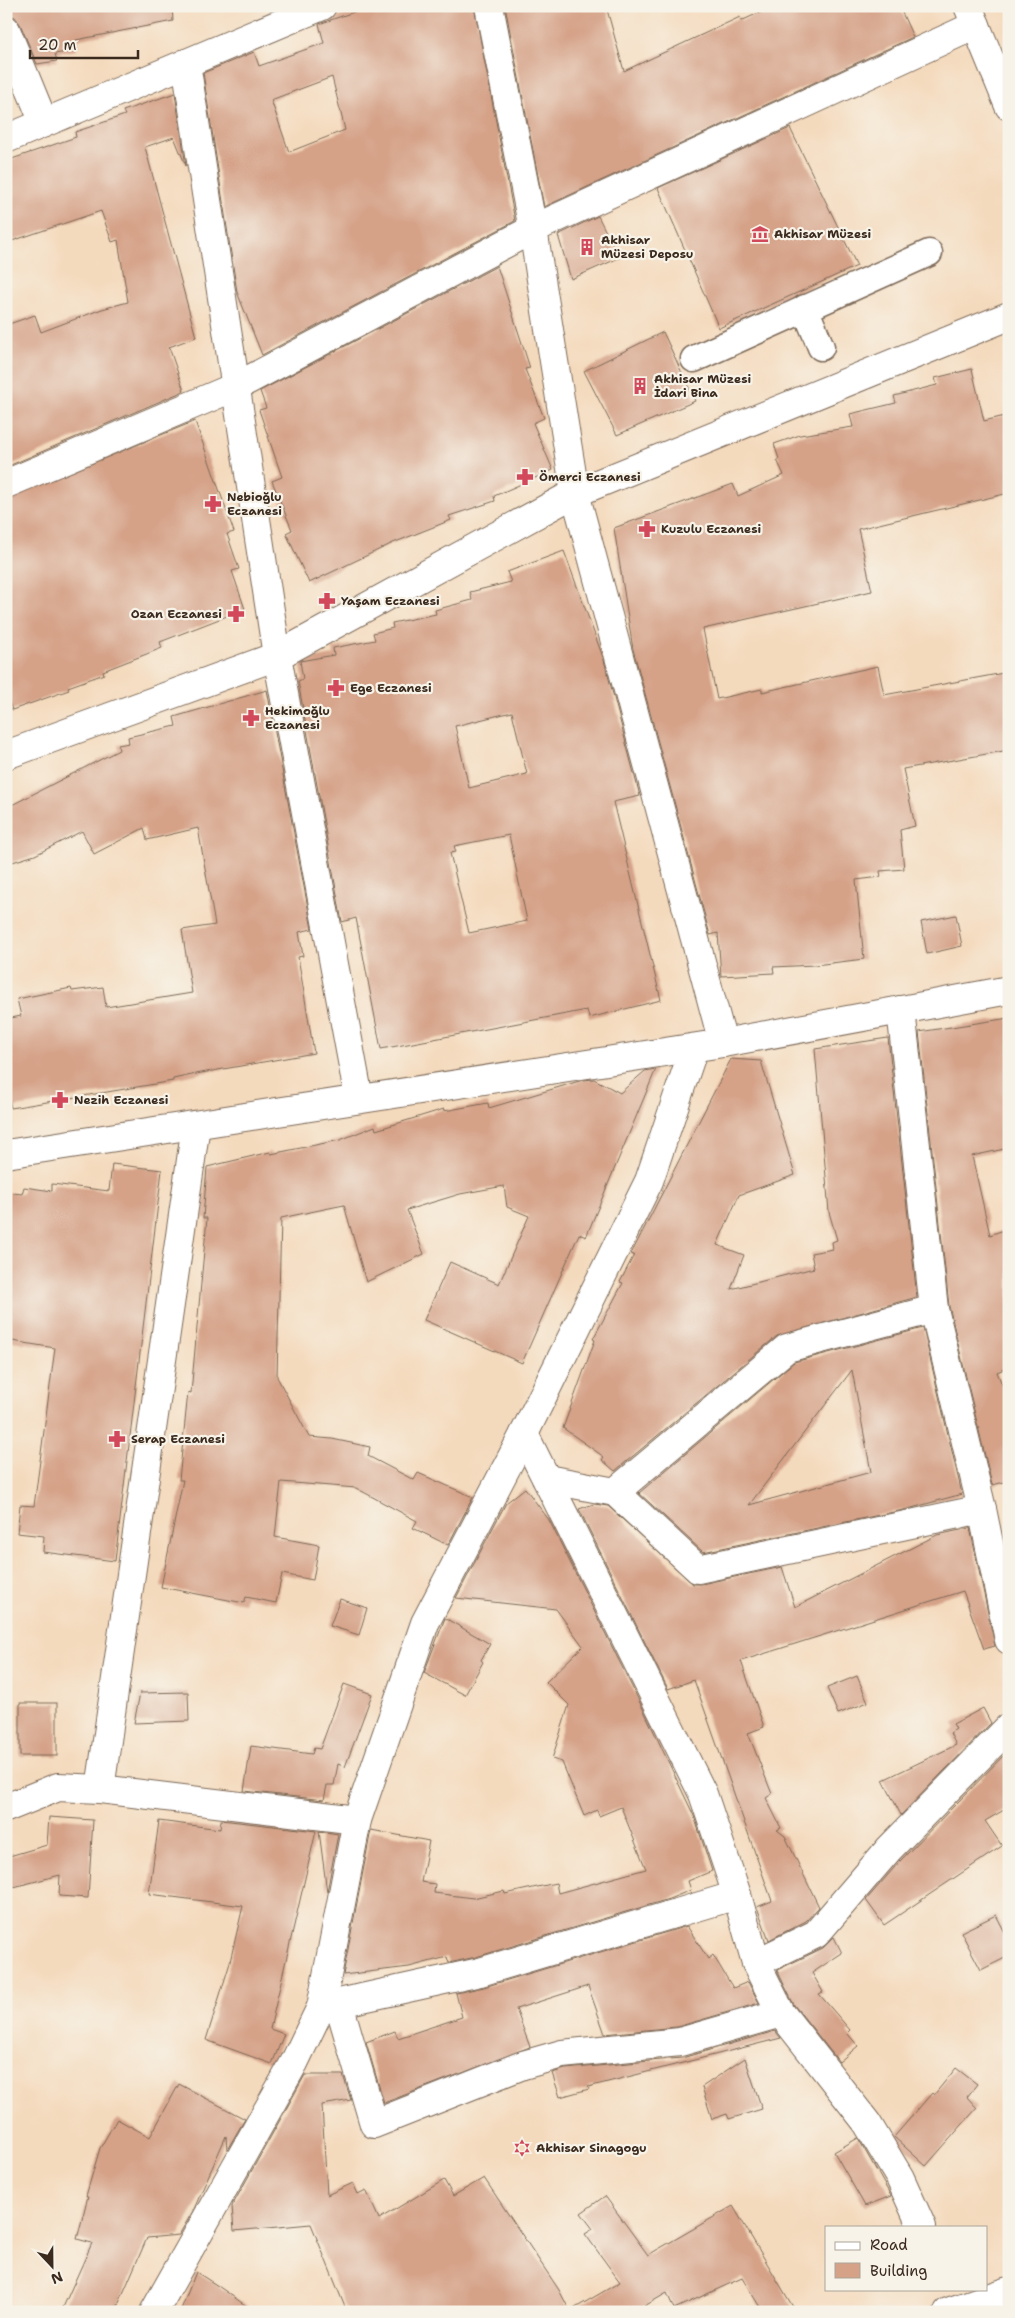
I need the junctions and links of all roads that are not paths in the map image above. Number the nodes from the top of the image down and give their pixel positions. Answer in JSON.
{"nodes":[{"id":1,"x":322,"y":6,"type":"edge"},
{"id":2,"x":489,"y":6,"type":"edge"},
{"id":3,"x":972,"y":15,"type":"edge"},
{"id":4,"x":6,"y":30,"type":"edge"},
{"id":5,"x":186,"y":64,"type":"junction"},
{"id":6,"x":1009,"y":106,"type":"edge"},
{"id":7,"x":44,"y":123,"type":"junction"},
{"id":8,"x":6,"y":139,"type":"edge"},
{"id":9,"x":533,"y":229,"type":"junction"},
{"id":10,"x":929,"y":253,"type":"dead end"},
{"id":11,"x":806,"y":308,"type":"junction"},
{"id":12,"x":1009,"y":316,"type":"edge"},
{"id":13,"x":821,"y":347,"type":"dead end"},
{"id":14,"x":694,"y":359,"type":"dead end"},
{"id":15,"x":237,"y":386,"type":"junction"},
{"id":16,"x":6,"y":484,"type":"edge"},
{"id":17,"x":575,"y":493,"type":"junction"},
{"id":18,"x":277,"y":656,"type":"junction"},
{"id":19,"x":6,"y":755,"type":"edge"},
{"id":20,"x":1009,"y":990,"type":"edge"},
{"id":21,"x":901,"y":1010,"type":"junction"},
{"id":22,"x":722,"y":1043,"type":"junction"},
{"id":23,"x":694,"y":1048,"type":"junction"},
{"id":24,"x":359,"y":1099,"type":"junction"},
{"id":25,"x":196,"y":1125,"type":"junction"},
{"id":26,"x":6,"y":1154,"type":"edge"},
{"id":27,"x":934,"y":1309,"type":"junction"},
{"id":28,"x":524,"y":1434,"type":"junction"},
{"id":29,"x":547,"y":1479,"type":"junction"},
{"id":30,"x":615,"y":1492,"type":"junction"},
{"id":31,"x":982,"y":1508,"type":"junction"},
{"id":32,"x":1009,"y":1640,"type":"edge"},
{"id":33,"x":1009,"y":1727,"type":"edge"},
{"id":34,"x":100,"y":1789,"type":"junction"},
{"id":35,"x":12,"y":1798,"type":"edge"},
{"id":36,"x":357,"y":1820,"type":"junction"},
{"id":37,"x":737,"y":1895,"type":"junction"},
{"id":38,"x":756,"y":1963,"type":"junction"},
{"id":39,"x":330,"y":2006,"type":"junction"},
{"id":40,"x":781,"y":2013,"type":"junction"},
{"id":41,"x":922,"y":2226,"type":"edge"},
{"id":42,"x":1009,"y":2291,"type":"edge"},
{"id":43,"x":952,"y":2303,"type":"edge"},
{"id":44,"x":154,"y":2312,"type":"edge"}],
"edges":[{"from":1,"to":5,"type":"street"},
{"from":2,"to":9,"type":"street"},
{"from":3,"to":6,"type":"street"},
{"from":3,"to":9,"type":"street"},
{"from":4,"to":7,"type":"street"},
{"from":5,"to":7,"type":"street"},
{"from":5,"to":15,"type":"street"},
{"from":7,"to":8,"type":"street"},
{"from":9,"to":15,"type":"street"},
{"from":9,"to":17,"type":"street"},
{"from":10,"to":11,"type":"street"},
{"from":11,"to":13,"type":"street"},
{"from":11,"to":14,"type":"street"},
{"from":12,"to":17,"type":"street"},
{"from":15,"to":16,"type":"street"},
{"from":15,"to":18,"type":"street"},
{"from":17,"to":18,"type":"street"},
{"from":17,"to":22,"type":"street"},
{"from":18,"to":19,"type":"street"},
{"from":18,"to":24,"type":"street"},
{"from":20,"to":21,"type":"street"},
{"from":21,"to":22,"type":"street"},
{"from":21,"to":27,"type":"street"},
{"from":22,"to":23,"type":"street"},
{"from":23,"to":24,"type":"street"},
{"from":23,"to":28,"type":"street"},
{"from":24,"to":25,"type":"street"},
{"from":25,"to":26,"type":"street"},
{"from":25,"to":34,"type":"street"},
{"from":27,"to":30,"type":"street"},
{"from":27,"to":31,"type":"street"},
{"from":28,"to":29,"type":"street"},
{"from":28,"to":36,"type":"street"},
{"from":29,"to":30,"type":"street"},
{"from":29,"to":37,"type":"street"},
{"from":30,"to":31,"type":"street"},
{"from":31,"to":32,"type":"street"},
{"from":33,"to":38,"type":"street"},
{"from":34,"to":35,"type":"street"},
{"from":34,"to":36,"type":"street"},
{"from":36,"to":39,"type":"street"},
{"from":37,"to":38,"type":"street"},
{"from":37,"to":39,"type":"street"},
{"from":38,"to":40,"type":"street"},
{"from":39,"to":40,"type":"street"},
{"from":39,"to":44,"type":"street"},
{"from":40,"to":41,"type":"street"},
{"from":42,"to":43,"type":"street"}]}
